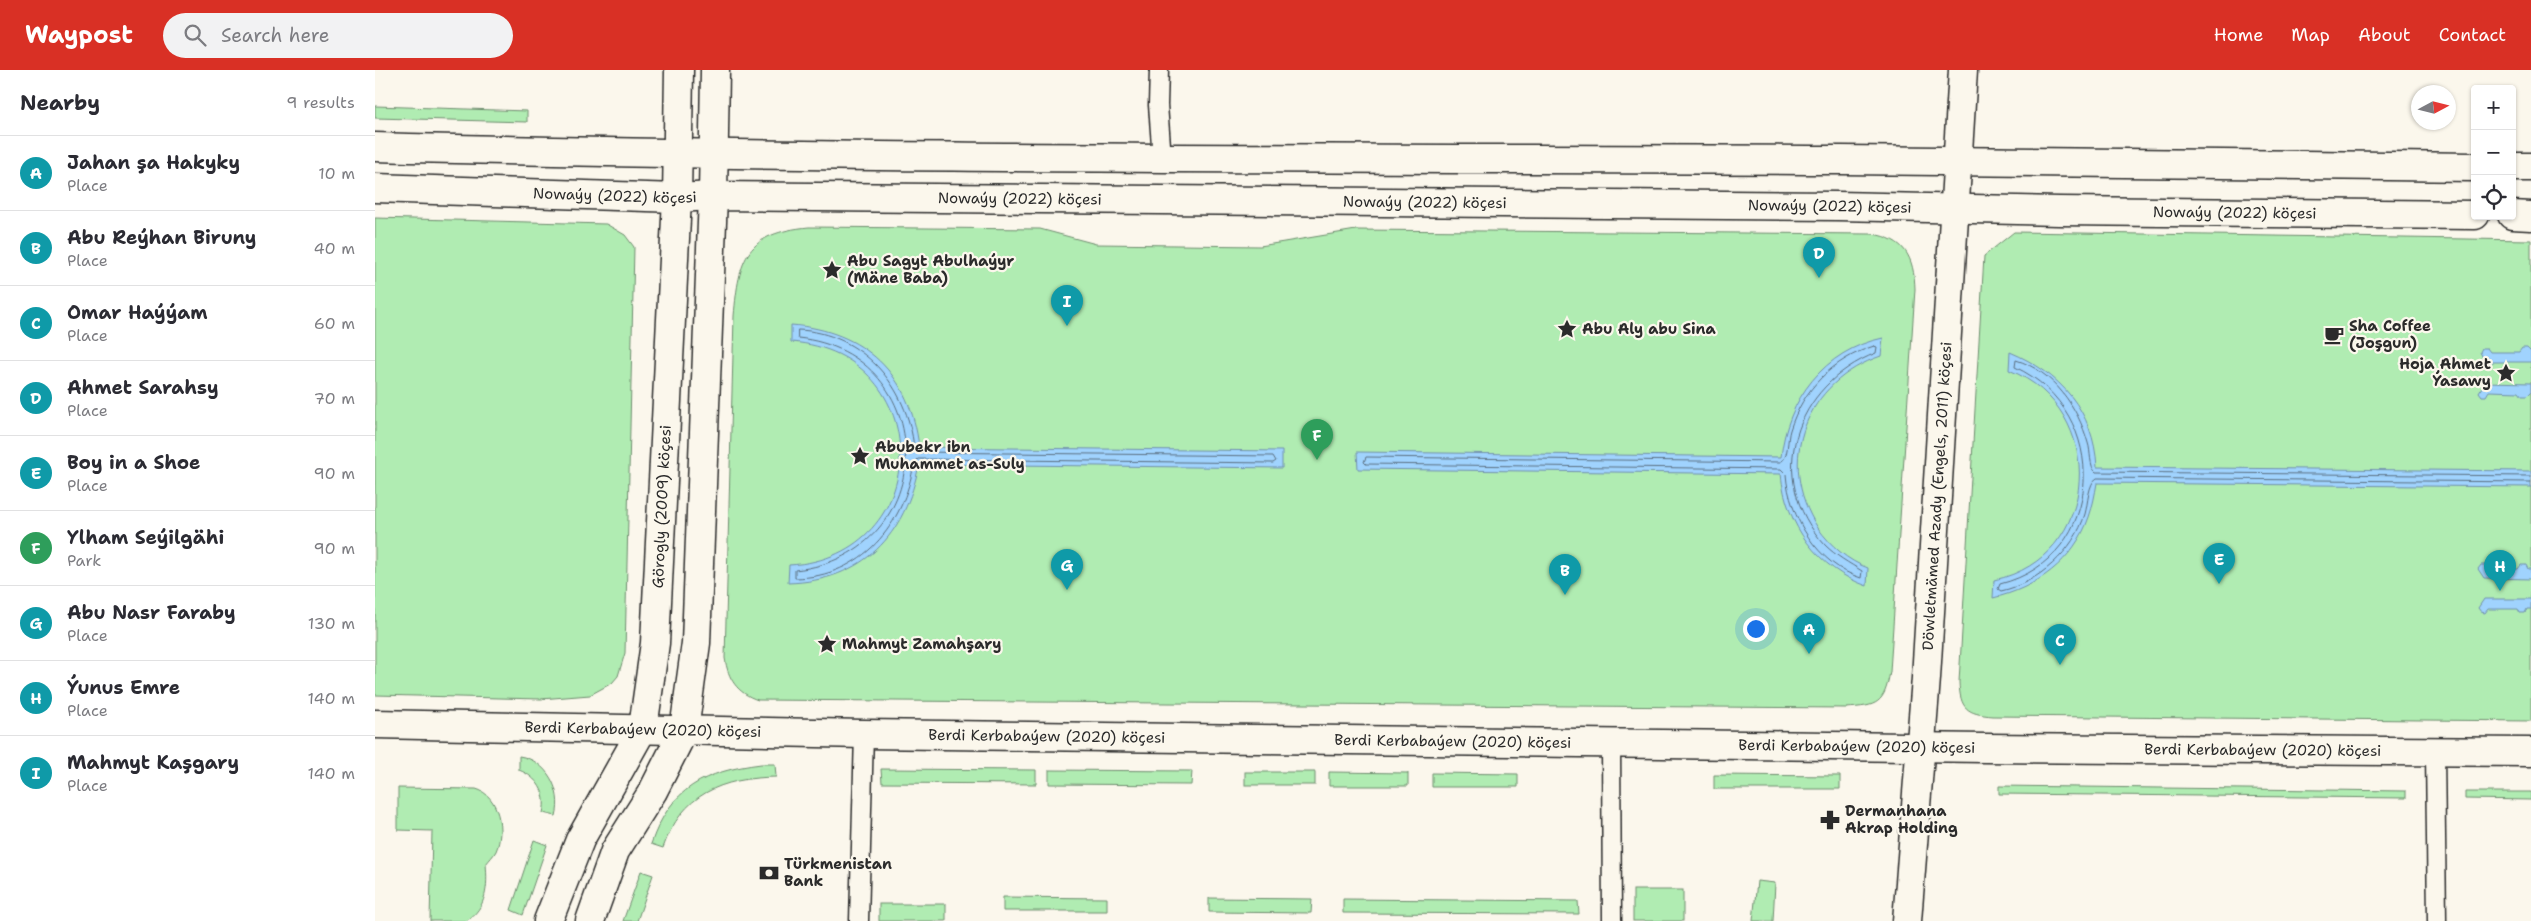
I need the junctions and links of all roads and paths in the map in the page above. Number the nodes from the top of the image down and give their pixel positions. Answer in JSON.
{"nodes":[{"id":1,"x":679,"y":70,"type":"edge"},
{"id":2,"x":715,"y":70,"type":"edge"},
{"id":3,"x":1159,"y":70,"type":"edge"},
{"id":4,"x":1963,"y":70,"type":"edge"},
{"id":5,"x":375,"y":147,"type":"edge"},
{"id":6,"x":678,"y":152,"type":"junction"},
{"id":7,"x":713,"y":152,"type":"junction"},
{"id":8,"x":1162,"y":159,"type":"junction"},
{"id":9,"x":1956,"y":162,"type":"junction"},
{"id":10,"x":2471,"y":166,"type":"edge"},
{"id":11,"x":2516,"y":167,"type":"edge"},
{"id":12,"x":2531,"y":167,"type":"edge"},
{"id":13,"x":375,"y":188,"type":"edge"},
{"id":14,"x":713,"y":196,"type":"junction"},
{"id":15,"x":677,"y":198,"type":"junction"},
{"id":16,"x":1953,"y":209,"type":"junction"},
{"id":17,"x":2471,"y":215,"type":"edge"},
{"id":18,"x":2516,"y":215,"type":"edge"},
{"id":19,"x":2531,"y":216,"type":"edge"},
{"id":20,"x":375,"y":724,"type":"edge"},
{"id":21,"x":643,"y":728,"type":"junction"},
{"id":22,"x":684,"y":730,"type":"junction"},
{"id":23,"x":864,"y":734,"type":"junction"},
{"id":24,"x":1611,"y":742,"type":"junction"},
{"id":25,"x":1921,"y":746,"type":"junction"},
{"id":26,"x":2435,"y":751,"type":"junction"},
{"id":27,"x":2531,"y":752,"type":"edge"},
{"id":28,"x":548,"y":921,"type":"edge"},
{"id":29,"x":590,"y":921,"type":"edge"},
{"id":30,"x":859,"y":921,"type":"edge"},
{"id":31,"x":1611,"y":921,"type":"edge"},
{"id":32,"x":1907,"y":921,"type":"edge"},
{"id":33,"x":2437,"y":921,"type":"edge"}],
"edges":[{"from":1,"to":6,"type":"street","name":"Görogly (2009) köçesi"},
{"from":2,"to":7,"type":"street"},
{"from":3,"to":8,"type":"lane"},
{"from":4,"to":9,"type":"street","name":"Döwletmämed Azady (Engels, 2011) köçesi"},
{"from":5,"to":6,"type":"street"},
{"from":6,"to":7,"type":"street"},
{"from":6,"to":15,"type":"street","name":"Görogly (2009) köçesi"},
{"from":7,"to":8,"type":"street"},
{"from":7,"to":14,"type":"street"},
{"from":8,"to":9,"type":"street"},
{"from":9,"to":10,"type":"street"},
{"from":9,"to":16,"type":"street","name":"Döwletmämed Azady (Engels, 2011) köçesi"},
{"from":11,"to":12,"type":"street"},
{"from":13,"to":15,"type":"street","name":"Nowaýy (2022) köçesi"},
{"from":14,"to":15,"type":"street","name":"Nowaýy (2022) köçesi"},
{"from":14,"to":16,"type":"street","name":"Nowaýy (2022) köçesi"},
{"from":14,"to":22,"type":"street"},
{"from":15,"to":21,"type":"street","name":"Görogly (2009) köçesi"},
{"from":16,"to":17,"type":"street","name":"Nowaýy (2022) köçesi"},
{"from":16,"to":25,"type":"street","name":"Döwletmämed Azady (Engels, 2011) köçesi"},
{"from":18,"to":19,"type":"street"},
{"from":20,"to":21,"type":"street","name":"Berdi Kerbabaýew (2020) köçesi"},
{"from":21,"to":22,"type":"street","name":"Berdi Kerbabaýew (2020) köçesi"},
{"from":21,"to":28,"type":"street","name":"Görogly (2009) köçesi"},
{"from":22,"to":23,"type":"street","name":"Berdi Kerbabaýew (2020) köçesi"},
{"from":22,"to":29,"type":"street"},
{"from":23,"to":24,"type":"street","name":"Berdi Kerbabaýew (2020) köçesi"},
{"from":23,"to":30,"type":"lane"},
{"from":24,"to":25,"type":"street","name":"Berdi Kerbabaýew (2020) köçesi"},
{"from":24,"to":31,"type":"lane"},
{"from":25,"to":26,"type":"street","name":"Berdi Kerbabaýew (2020) köçesi"},
{"from":25,"to":32,"type":"street","name":"Döwletmämed Azady (Engels, 2011) köçesi"},
{"from":26,"to":27,"type":"street","name":"Berdi Kerbabaýew (2020) köçesi"},
{"from":26,"to":33,"type":"lane"}]}
